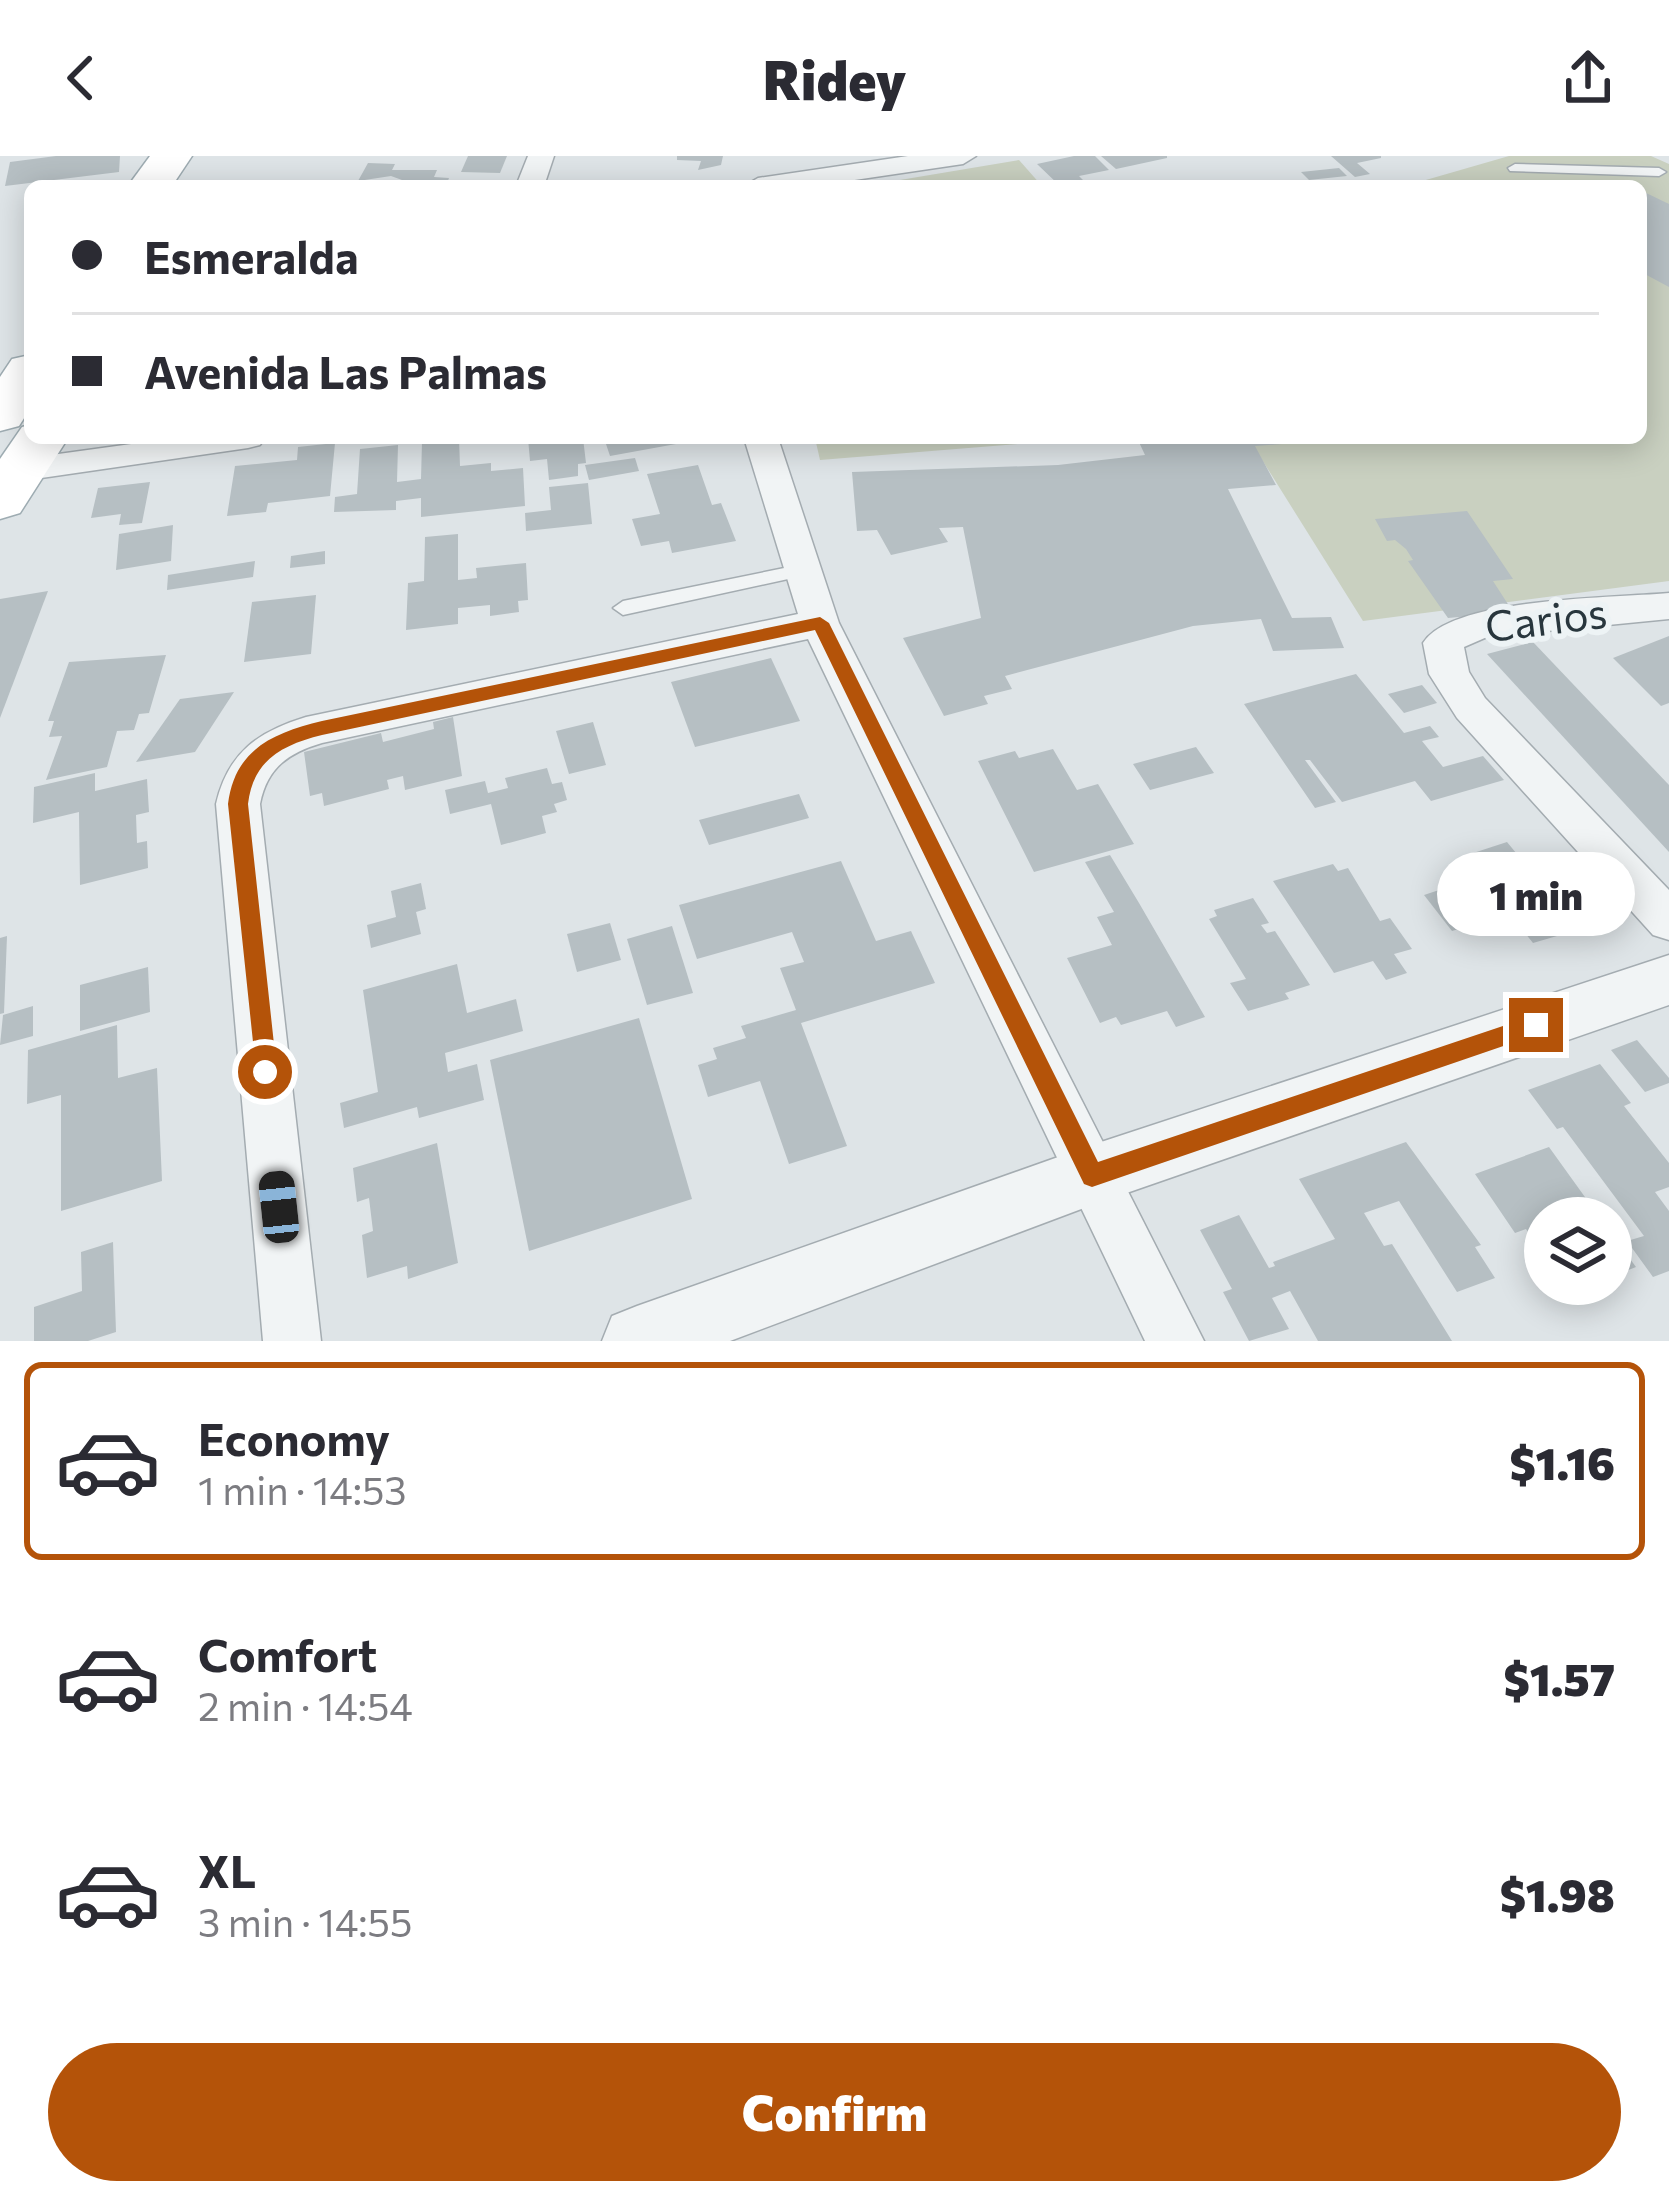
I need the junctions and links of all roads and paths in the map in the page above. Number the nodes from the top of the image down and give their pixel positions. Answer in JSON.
{"nodes":[{"id":1,"x":963,"y":156,"type":"edge"},
{"id":2,"x":1665,"y":156,"type":"edge"},
{"id":3,"x":1515,"y":168,"type":"dead end"},
{"id":4,"x":1664,"y":177,"type":"edge"},
{"id":5,"x":799,"y":180,"type":"edge"},
{"id":6,"x":24,"y":379,"type":"edge"},
{"id":7,"x":0,"y":416,"type":"edge"},
{"id":8,"x":206,"y":444,"type":"edge"},
{"id":9,"x":763,"y":444,"type":"edge"},
{"id":10,"x":15,"y":471,"type":"edge"},
{"id":11,"x":803,"y":570,"type":"junction"},
{"id":12,"x":1669,"y":606,"type":"edge"},
{"id":13,"x":623,"y":608,"type":"dead end"},
{"id":14,"x":820,"y":623,"type":"junction"},
{"id":15,"x":1669,"y":920,"type":"edge"},
{"id":16,"x":1669,"y":980,"type":"edge"},
{"id":17,"x":1092,"y":1175,"type":"junction"},
{"id":18,"x":292,"y":1341,"type":"edge"},
{"id":19,"x":637,"y":1341,"type":"edge"},
{"id":20,"x":1175,"y":1341,"type":"edge"}],
"edges":[{"from":1,"to":5,"type":"street"},
{"from":2,"to":4,"type":"lane"},
{"from":3,"to":4,"type":"lane"},
{"from":6,"to":7,"type":"main road"},
{"from":8,"to":10,"type":"street"},
{"from":9,"to":11,"type":"street"},
{"from":11,"to":13,"type":"lane"},
{"from":11,"to":14,"type":"street"},
{"from":12,"to":15,"type":"street","name":"Carios"},
{"from":14,"to":17,"type":"street"},
{"from":14,"to":18,"type":"street"},
{"from":16,"to":17,"type":"street"},
{"from":17,"to":19,"type":"street"},
{"from":17,"to":20,"type":"street"}]}
